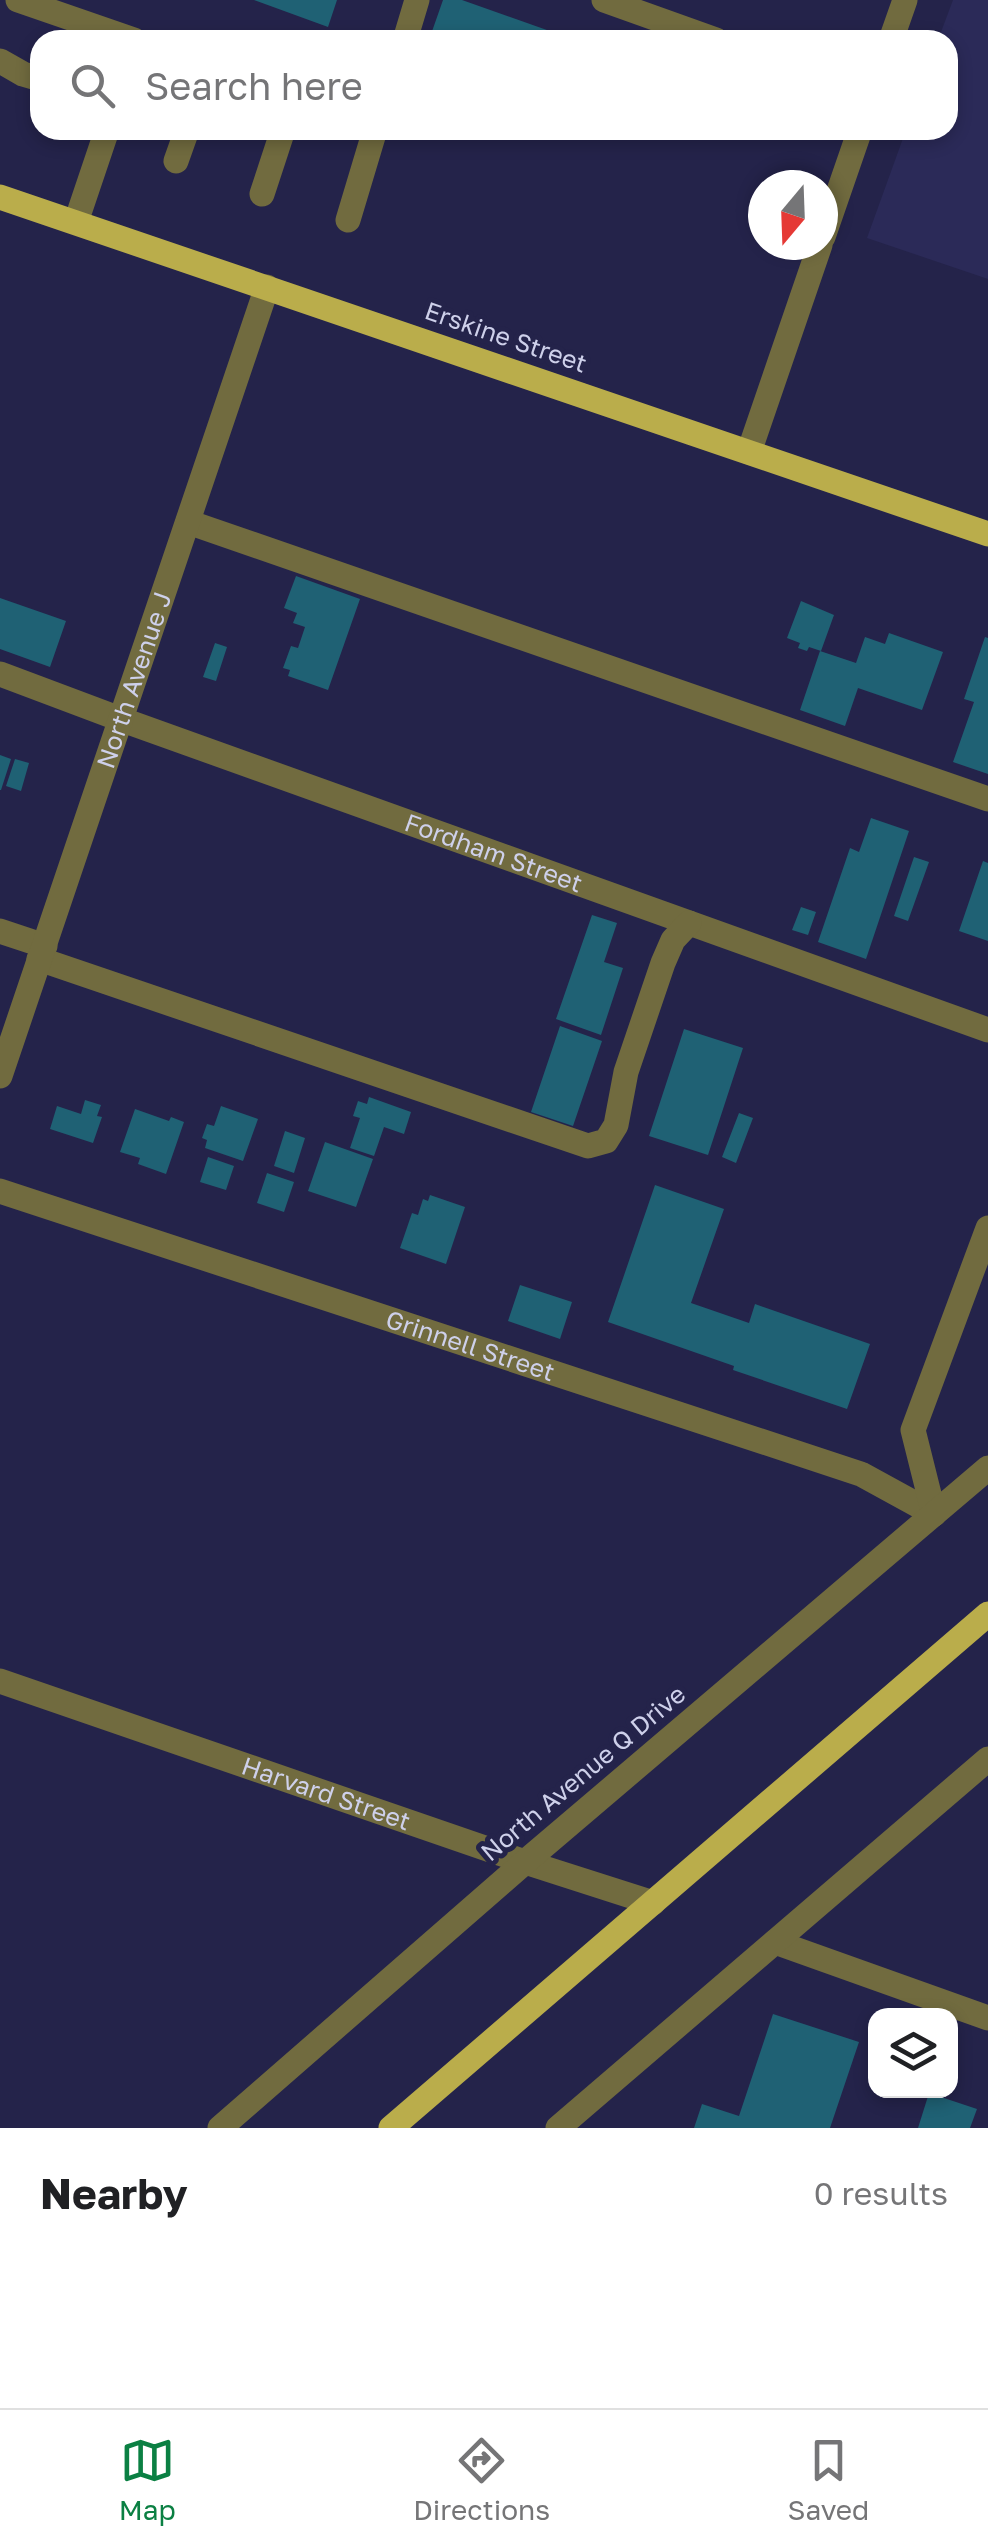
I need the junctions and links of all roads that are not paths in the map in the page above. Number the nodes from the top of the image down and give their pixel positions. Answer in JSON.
{"nodes":[{"id":1,"x":18,"y":0,"type":"edge"},
{"id":2,"x":417,"y":0,"type":"edge"},
{"id":3,"x":604,"y":0,"type":"edge"},
{"id":4,"x":905,"y":0,"type":"edge"},
{"id":5,"x":105,"y":30,"type":"edge"},
{"id":6,"x":407,"y":30,"type":"edge"},
{"id":7,"x":688,"y":30,"type":"edge"},
{"id":8,"x":894,"y":30,"type":"edge"},
{"id":9,"x":0,"y":61,"type":"edge"},
{"id":10,"x":30,"y":76,"type":"edge"},
{"id":11,"x":105,"y":140,"type":"edge"},
{"id":12,"x":183,"y":140,"type":"edge"},
{"id":13,"x":280,"y":140,"type":"edge"},
{"id":14,"x":372,"y":140,"type":"edge"},
{"id":15,"x":857,"y":140,"type":"edge"},
{"id":16,"x":176,"y":162,"type":"dead end"},
{"id":17,"x":262,"y":194,"type":"dead end"},
{"id":18,"x":838,"y":194,"type":"edge"},
{"id":19,"x":2,"y":196,"type":"edge"},
{"id":20,"x":348,"y":220,"type":"dead end"},
{"id":21,"x":76,"y":222,"type":"junction"},
{"id":22,"x":815,"y":260,"type":"edge"},
{"id":23,"x":268,"y":287,"type":"junction"},
{"id":24,"x":749,"y":452,"type":"junction"},
{"id":25,"x":188,"y":522,"type":"junction"},
{"id":26,"x":988,"y":534,"type":"edge"},
{"id":27,"x":0,"y":674,"type":"edge"},
{"id":28,"x":120,"y":720,"type":"junction"},
{"id":29,"x":988,"y":799,"type":"edge"},
{"id":30,"x":689,"y":923,"type":"junction"},
{"id":31,"x":0,"y":931,"type":"edge"},
{"id":32,"x":42,"y":953,"type":"junction"},
{"id":33,"x":988,"y":1030,"type":"edge"},
{"id":34,"x":0,"y":1076,"type":"edge"},
{"id":35,"x":0,"y":1191,"type":"edge"},
{"id":36,"x":988,"y":1228,"type":"edge"},
{"id":37,"x":988,"y":1468,"type":"edge"},
{"id":38,"x":934,"y":1514,"type":"junction"},
{"id":39,"x":988,"y":1614,"type":"edge"},
{"id":40,"x":0,"y":1680,"type":"edge"},
{"id":41,"x":982,"y":1772,"type":"edge"},
{"id":42,"x":525,"y":1862,"type":"junction"},
{"id":43,"x":653,"y":1903,"type":"junction"},
{"id":44,"x":775,"y":1942,"type":"junction"},
{"id":45,"x":988,"y":2018,"type":"edge"},
{"id":46,"x":220,"y":2128,"type":"edge"},
{"id":47,"x":391,"y":2128,"type":"edge"},
{"id":48,"x":558,"y":2128,"type":"edge"}],
"edges":[{"from":1,"to":5,"type":"street"},
{"from":2,"to":6,"type":"street"},
{"from":3,"to":7,"type":"street"},
{"from":4,"to":8,"type":"street"},
{"from":9,"to":10,"type":"street"},
{"from":11,"to":21,"type":"street"},
{"from":12,"to":16,"type":"street"},
{"from":13,"to":17,"type":"street"},
{"from":14,"to":20,"type":"street"},
{"from":15,"to":18,"type":"street"},
{"from":19,"to":21,"type":"main road","name":"Erskine Street"},
{"from":21,"to":23,"type":"main road","name":"Erskine Street"},
{"from":22,"to":24,"type":"street"},
{"from":23,"to":24,"type":"main road","name":"Erskine Street"},
{"from":23,"to":25,"type":"street","name":"North Avenue J"},
{"from":24,"to":26,"type":"main road","name":"Erskine Street"},
{"from":25,"to":28,"type":"street","name":"North Avenue J"},
{"from":25,"to":29,"type":"street"},
{"from":27,"to":28,"type":"street","name":"Fordham Street"},
{"from":28,"to":30,"type":"street","name":"Fordham Street"},
{"from":28,"to":32,"type":"street","name":"North Avenue J"},
{"from":30,"to":32,"type":"street"},
{"from":30,"to":33,"type":"street","name":"Fordham Street"},
{"from":31,"to":32,"type":"street"},
{"from":32,"to":34,"type":"street","name":"North Avenue J"},
{"from":35,"to":38,"type":"street","name":"Grinnell Street"},
{"from":36,"to":38,"type":"street"},
{"from":37,"to":38,"type":"street","name":"North Avenue Q Drive"},
{"from":38,"to":42,"type":"street","name":"North Avenue Q Drive"},
{"from":39,"to":43,"type":"main road"},
{"from":40,"to":42,"type":"street","name":"Harvard Street"},
{"from":41,"to":44,"type":"street"},
{"from":42,"to":43,"type":"street","name":"Harvard Street"},
{"from":42,"to":46,"type":"street","name":"North Avenue Q Drive"},
{"from":43,"to":47,"type":"main road"},
{"from":44,"to":45,"type":"street"},
{"from":44,"to":48,"type":"street"}]}
